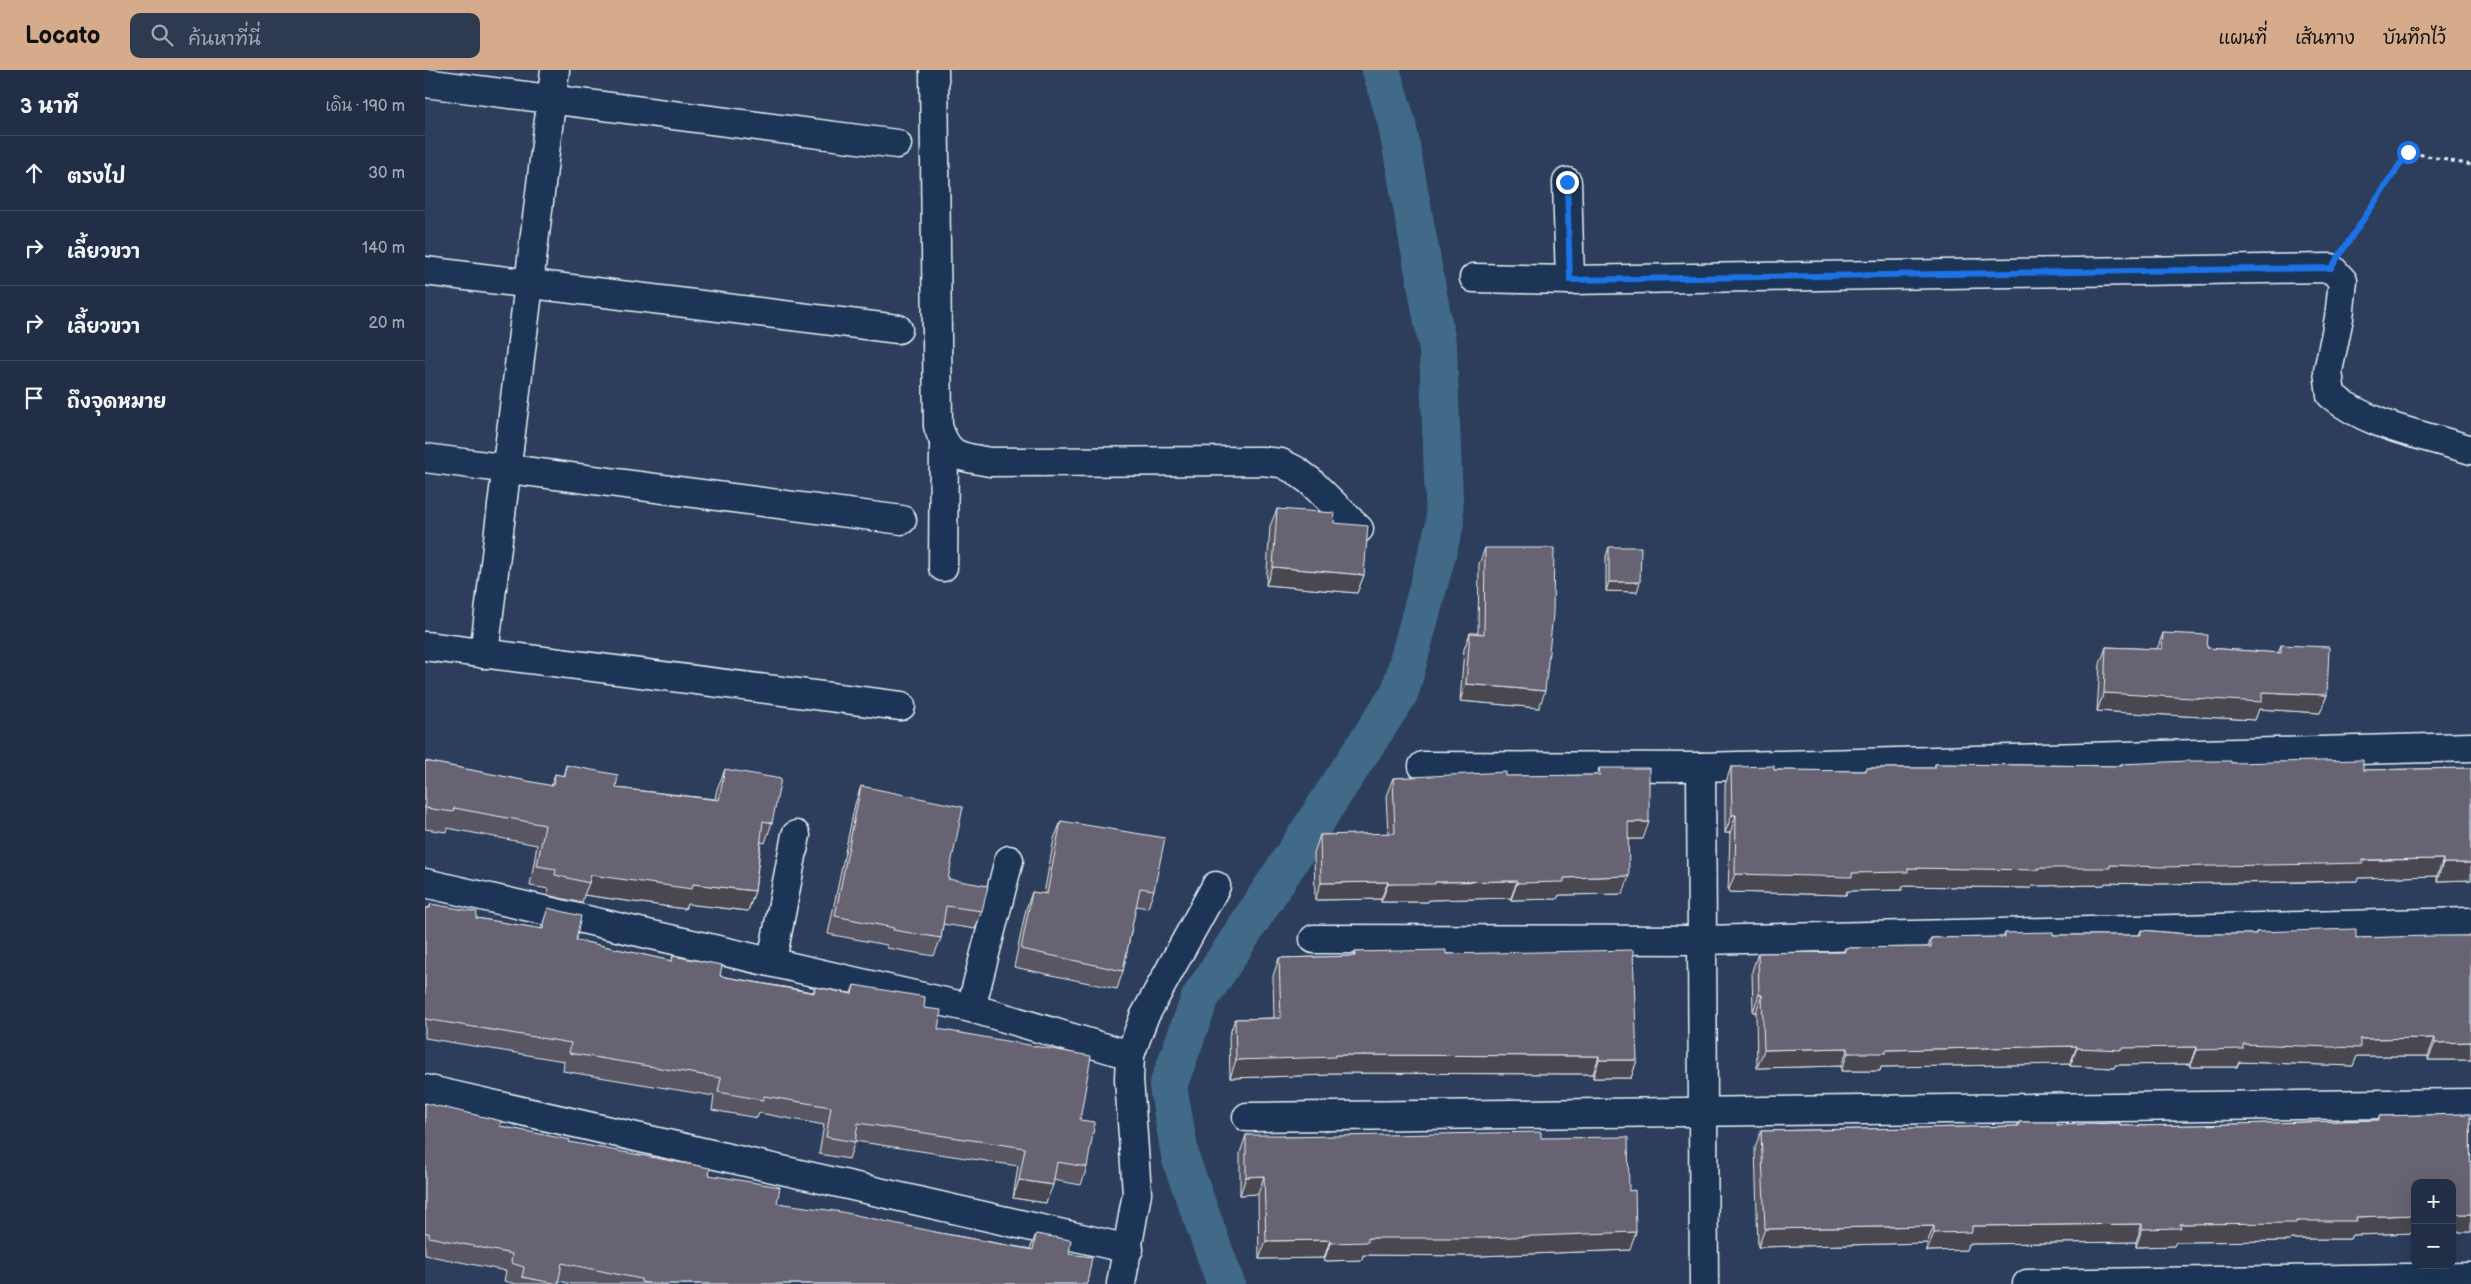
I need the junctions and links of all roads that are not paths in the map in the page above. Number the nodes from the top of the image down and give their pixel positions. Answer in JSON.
{"nodes":[{"id":1,"x":555,"y":70,"type":"edge"},
{"id":2,"x":934,"y":70,"type":"edge"},
{"id":3,"x":425,"y":83,"type":"edge"},
{"id":4,"x":552,"y":99,"type":"junction"},
{"id":5,"x":897,"y":144,"type":"dead end"},
{"id":6,"x":1567,"y":182,"type":"dead end"},
{"id":7,"x":425,"y":271,"type":"edge"},
{"id":8,"x":1474,"y":278,"type":"dead end"},
{"id":9,"x":1570,"y":280,"type":"junction"},
{"id":10,"x":529,"y":283,"type":"junction"},
{"id":11,"x":898,"y":328,"type":"dead end"},
{"id":12,"x":944,"y":444,"type":"junction"},
{"id":13,"x":2471,"y":450,"type":"edge"},
{"id":14,"x":425,"y":458,"type":"edge"},
{"id":15,"x":507,"y":468,"type":"junction"},
{"id":16,"x":902,"y":520,"type":"dead end"},
{"id":17,"x":1359,"y":529,"type":"edge"},
{"id":18,"x":943,"y":568,"type":"dead end"},
{"id":19,"x":425,"y":646,"type":"edge"},
{"id":20,"x":484,"y":654,"type":"junction"},
{"id":21,"x":901,"y":706,"type":"dead end"},
{"id":22,"x":2471,"y":748,"type":"edge"},
{"id":23,"x":1423,"y":766,"type":"dead end"},
{"id":24,"x":1701,"y":767,"type":"junction"},
{"id":25,"x":797,"y":835,"type":"dead end"},
{"id":26,"x":1009,"y":860,"type":"dead end"},
{"id":27,"x":425,"y":883,"type":"edge"},
{"id":28,"x":1217,"y":886,"type":"dead end"},
{"id":29,"x":2471,"y":922,"type":"edge"},
{"id":30,"x":1314,"y":939,"type":"dead end"},
{"id":31,"x":1702,"y":940,"type":"junction"},
{"id":32,"x":772,"y":961,"type":"junction"},
{"id":33,"x":971,"y":1008,"type":"junction"},
{"id":34,"x":1130,"y":1055,"type":"junction"},
{"id":35,"x":425,"y":1089,"type":"edge"},
{"id":36,"x":2471,"y":1103,"type":"edge"},
{"id":37,"x":1703,"y":1112,"type":"junction"},
{"id":38,"x":1247,"y":1117,"type":"dead end"},
{"id":39,"x":1129,"y":1249,"type":"junction"},
{"id":40,"x":2471,"y":1277,"type":"edge"},
{"id":41,"x":1121,"y":1284,"type":"edge"},
{"id":42,"x":1705,"y":1284,"type":"edge"},
{"id":43,"x":2027,"y":1284,"type":"edge"}],
"edges":[{"from":1,"to":4,"type":"street"},
{"from":2,"to":12,"type":"street"},
{"from":3,"to":4,"type":"street"},
{"from":4,"to":5,"type":"street"},
{"from":4,"to":10,"type":"street"},
{"from":6,"to":9,"type":"street"},
{"from":7,"to":10,"type":"street"},
{"from":8,"to":9,"type":"street"},
{"from":9,"to":13,"type":"street"},
{"from":10,"to":11,"type":"street"},
{"from":10,"to":15,"type":"street"},
{"from":12,"to":17,"type":"street"},
{"from":12,"to":18,"type":"street"},
{"from":14,"to":15,"type":"street"},
{"from":15,"to":16,"type":"street"},
{"from":15,"to":20,"type":"street"},
{"from":19,"to":20,"type":"street"},
{"from":20,"to":21,"type":"street"},
{"from":22,"to":24,"type":"street"},
{"from":23,"to":24,"type":"street"},
{"from":24,"to":31,"type":"street"},
{"from":25,"to":32,"type":"street"},
{"from":26,"to":33,"type":"street"},
{"from":27,"to":32,"type":"street"},
{"from":28,"to":34,"type":"street"},
{"from":29,"to":31,"type":"street"},
{"from":30,"to":31,"type":"street"},
{"from":31,"to":37,"type":"street"},
{"from":32,"to":33,"type":"street"},
{"from":33,"to":34,"type":"street"},
{"from":34,"to":39,"type":"street"},
{"from":35,"to":39,"type":"street"},
{"from":36,"to":37,"type":"street"},
{"from":37,"to":38,"type":"street"},
{"from":37,"to":42,"type":"street"},
{"from":39,"to":41,"type":"street"},
{"from":40,"to":43,"type":"street"}]}
